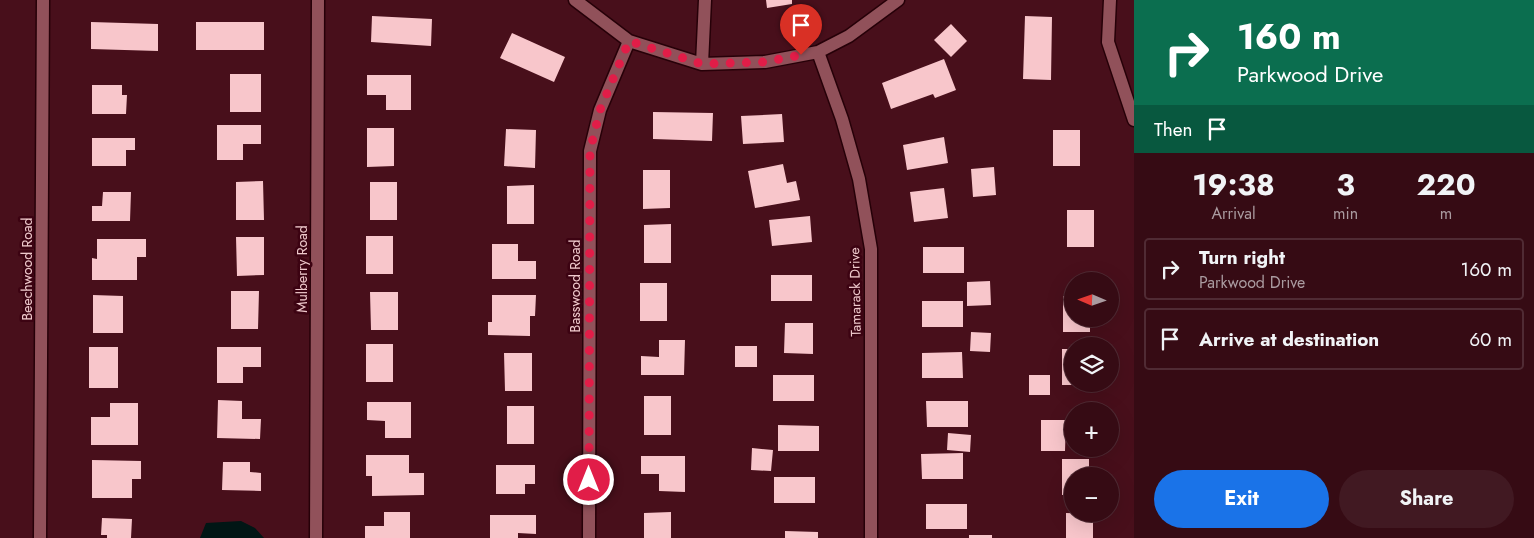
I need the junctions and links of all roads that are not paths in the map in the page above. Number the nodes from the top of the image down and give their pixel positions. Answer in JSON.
{"nodes":[{"id":1,"x":43,"y":0,"type":"edge"},
{"id":2,"x":318,"y":0,"type":"edge"},
{"id":3,"x":575,"y":0,"type":"edge"},
{"id":4,"x":705,"y":0,"type":"edge"},
{"id":5,"x":898,"y":0,"type":"edge"},
{"id":6,"x":1110,"y":0,"type":"edge"},
{"id":7,"x":629,"y":41,"type":"junction"},
{"id":8,"x":818,"y":52,"type":"junction"},
{"id":9,"x":702,"y":64,"type":"junction"},
{"id":10,"x":1134,"y":120,"type":"edge"},
{"id":11,"x":40,"y":538,"type":"edge"},
{"id":12,"x":316,"y":538,"type":"edge"},
{"id":13,"x":589,"y":538,"type":"edge"},
{"id":14,"x":871,"y":538,"type":"edge"}],
"edges":[{"from":1,"to":11,"type":"street","name":"Beechwood Road"},
{"from":2,"to":12,"type":"street","name":"Mulberry Road"},
{"from":3,"to":7,"type":"street"},
{"from":4,"to":9,"type":"street"},
{"from":5,"to":8,"type":"street"},
{"from":6,"to":10,"type":"street"},
{"from":7,"to":9,"type":"street"},
{"from":7,"to":13,"type":"street","name":"Basswood Road"},
{"from":8,"to":9,"type":"street"},
{"from":8,"to":14,"type":"street","name":"Tamarack Drive"}]}
